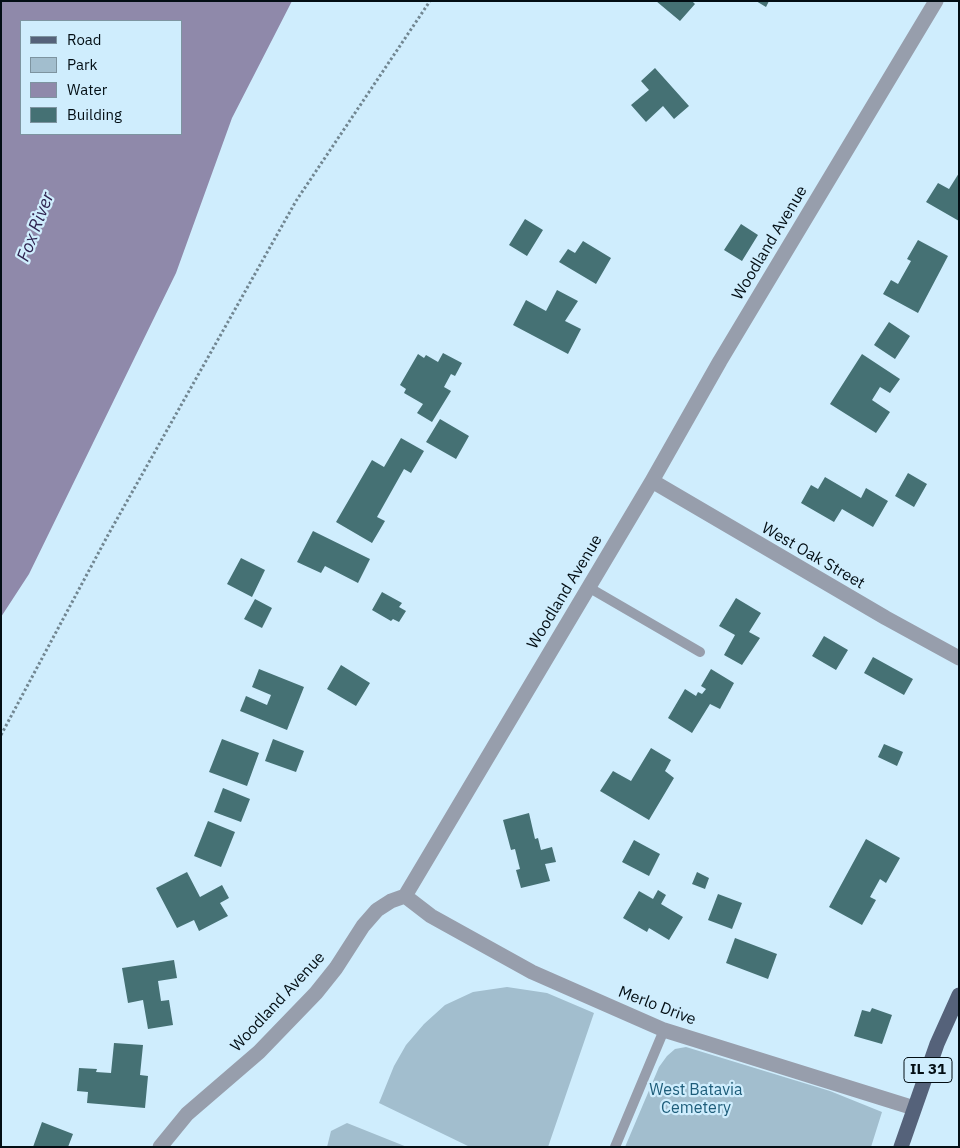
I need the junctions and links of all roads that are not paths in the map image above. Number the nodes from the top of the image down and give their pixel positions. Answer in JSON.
{"nodes":[{"id":1,"x":936,"y":1,"type":"edge"},
{"id":2,"x":652,"y":480,"type":"junction"},
{"id":3,"x":588,"y":587,"type":"junction"},
{"id":4,"x":700,"y":652,"type":"dead end"},
{"id":5,"x":959,"y":658,"type":"edge"},
{"id":6,"x":405,"y":896,"type":"junction"},
{"id":7,"x":959,"y":995,"type":"edge"},
{"id":8,"x":664,"y":1030,"type":"junction"},
{"id":9,"x":914,"y":1108,"type":"junction"},
{"id":10,"x":160,"y":1147,"type":"edge"},
{"id":11,"x":615,"y":1147,"type":"edge"},
{"id":12,"x":902,"y":1147,"type":"edge"}],
"edges":[{"from":1,"to":2,"type":"street","name":"Woodland Avenue"},
{"from":2,"to":3,"type":"street","name":"Woodland Avenue"},
{"from":2,"to":5,"type":"street","name":"West Oak Street"},
{"from":3,"to":4,"type":"lane"},
{"from":3,"to":6,"type":"street","name":"Woodland Avenue"},
{"from":6,"to":8,"type":"street","name":"Merlo Drive"},
{"from":6,"to":10,"type":"street","name":"Woodland Avenue"},
{"from":7,"to":9,"type":"main road","number":"IL 31"},
{"from":8,"to":9,"type":"street","name":"Merlo Drive"},
{"from":8,"to":11,"type":"lane"},
{"from":9,"to":12,"type":"main road","number":"IL 31"}]}
